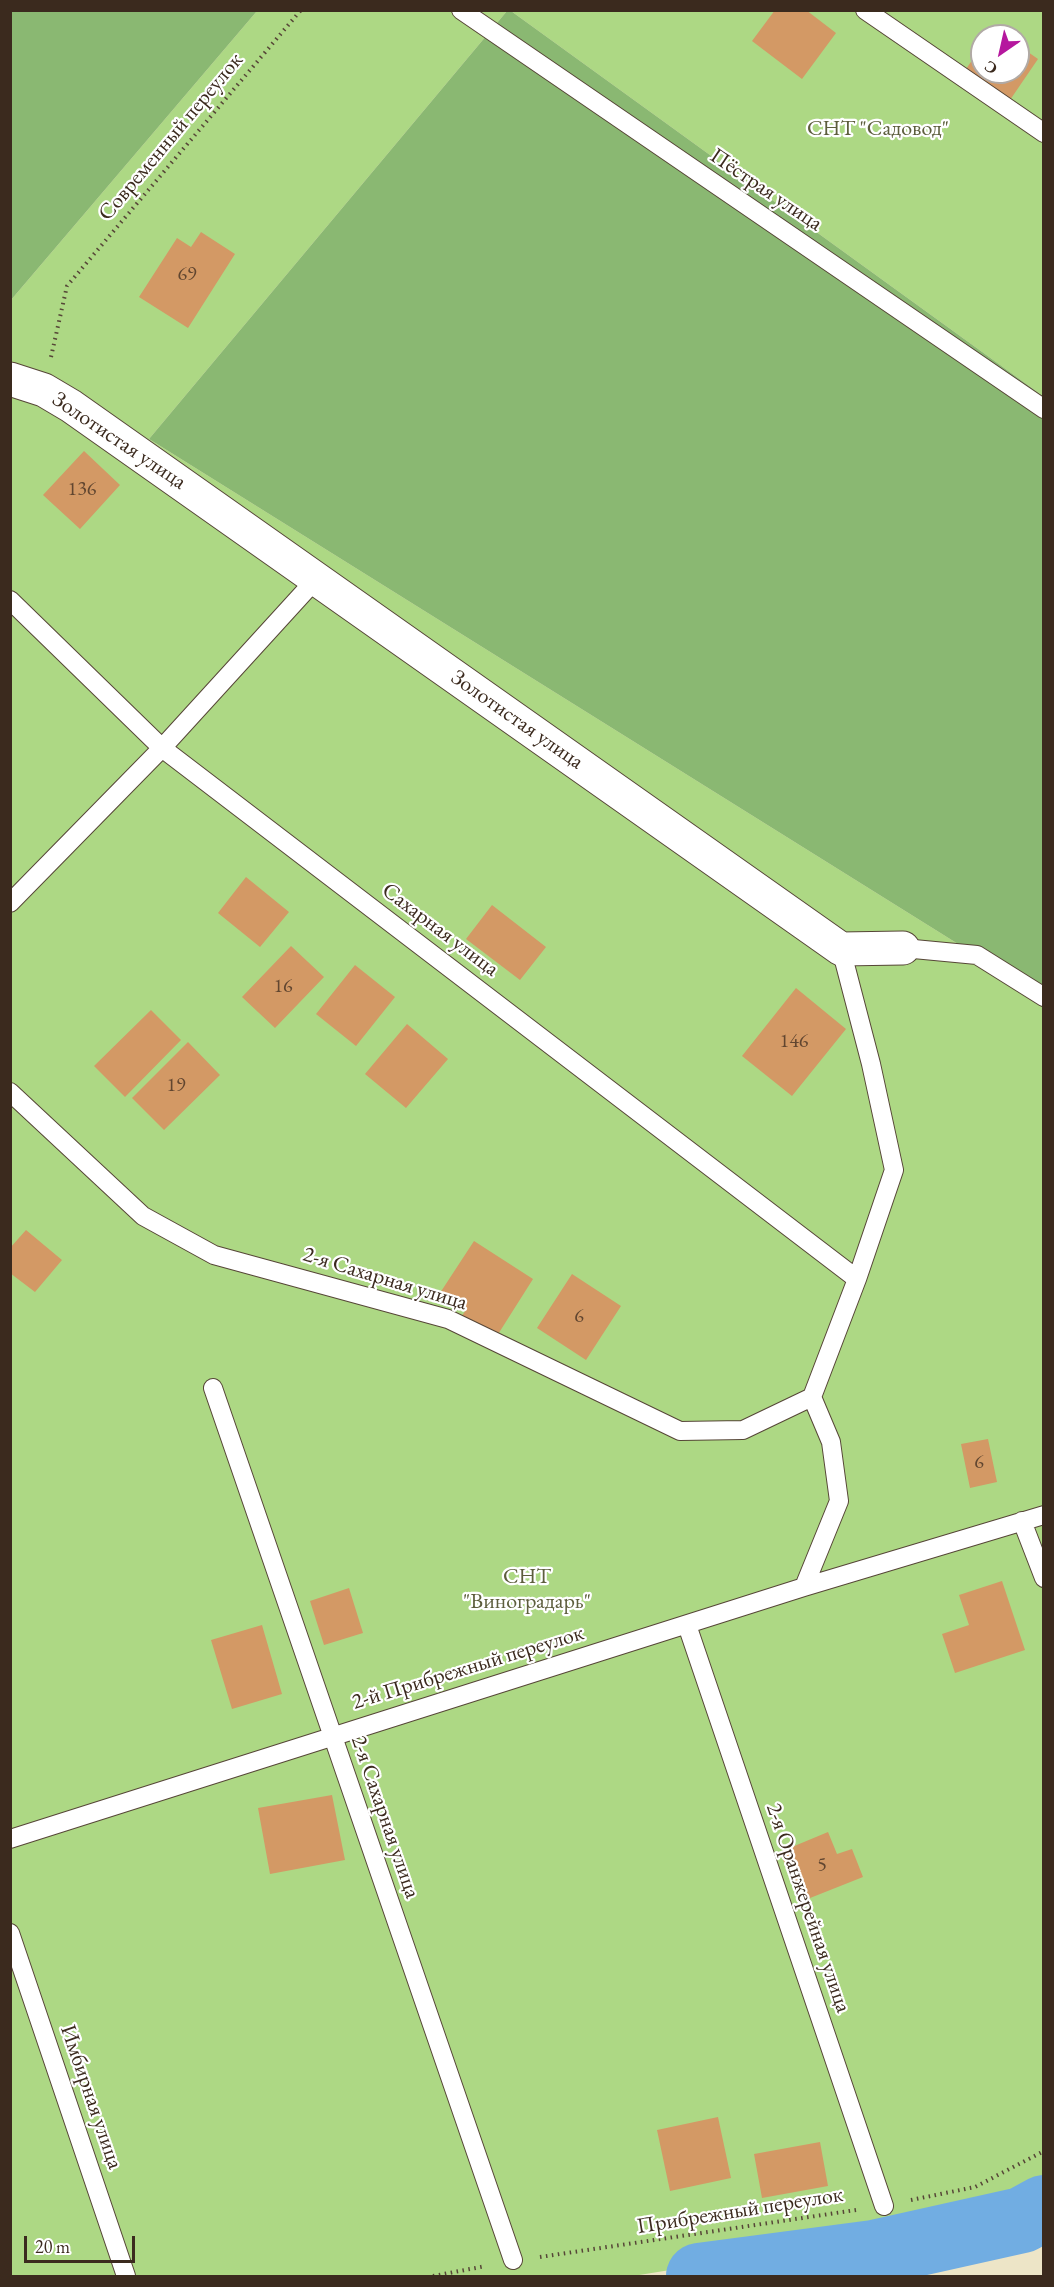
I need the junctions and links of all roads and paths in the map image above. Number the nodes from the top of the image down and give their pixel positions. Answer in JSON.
{"nodes":[{"id":1,"x":301,"y":10,"type":"edge"},
{"id":2,"x":461,"y":10,"type":"edge"},
{"id":3,"x":865,"y":10,"type":"edge"},
{"id":4,"x":1044,"y":133,"type":"edge"},
{"id":5,"x":10,"y":379,"type":"edge"},
{"id":6,"x":44,"y":390,"type":"junction"},
{"id":7,"x":1044,"y":409,"type":"edge"},
{"id":8,"x":317,"y":578,"type":"junction"},
{"id":9,"x":10,"y":600,"type":"edge"},
{"id":10,"x":162,"y":748,"type":"junction"},
{"id":11,"x":10,"y":903,"type":"edge"},
{"id":12,"x":903,"y":948,"type":"joint"},
{"id":13,"x":841,"y":949,"type":"junction"},
{"id":14,"x":1044,"y":997,"type":"edge"},
{"id":15,"x":10,"y":1092,"type":"edge"},
{"id":16,"x":857,"y":1279,"type":"junction"},
{"id":17,"x":213,"y":1388,"type":"dead end"},
{"id":18,"x":812,"y":1397,"type":"junction"},
{"id":19,"x":1044,"y":1515,"type":"edge"},
{"id":20,"x":1022,"y":1521,"type":"junction"},
{"id":21,"x":1044,"y":1578,"type":"edge"},
{"id":22,"x":804,"y":1587,"type":"junction"},
{"id":23,"x":687,"y":1625,"type":"junction"},
{"id":24,"x":332,"y":1736,"type":"junction"},
{"id":25,"x":10,"y":1839,"type":"edge"},
{"id":26,"x":10,"y":1933,"type":"edge"},
{"id":27,"x":1044,"y":2151,"type":"edge"},
{"id":28,"x":884,"y":2206,"type":"junction"},
{"id":29,"x":513,"y":2260,"type":"junction"},
{"id":30,"x":126,"y":2277,"type":"edge"},
{"id":31,"x":434,"y":2277,"type":"edge"}],
"edges":[{"from":1,"to":6,"type":"path","name":"Современный переулок"},
{"from":2,"to":7,"type":"lane","name":"Пёстрая улица"},
{"from":3,"to":4,"type":"lane"},
{"from":5,"to":6,"type":"street","name":"Золотистая улица"},
{"from":6,"to":8,"type":"street","name":"Золотистая улица"},
{"from":8,"to":10,"type":"lane"},
{"from":8,"to":13,"type":"street","name":"Золотистая улица"},
{"from":9,"to":10,"type":"lane","name":"Сахарная улица"},
{"from":10,"to":11,"type":"lane"},
{"from":10,"to":16,"type":"lane","name":"Сахарная улица"},
{"from":12,"to":13,"type":"street"},
{"from":12,"to":14,"type":"lane"},
{"from":13,"to":16,"type":"lane"},
{"from":15,"to":18,"type":"lane","name":"2-я Сахарная улица"},
{"from":16,"to":18,"type":"lane"},
{"from":17,"to":24,"type":"lane","name":"2-я Сахарная улица"},
{"from":18,"to":22,"type":"lane"},
{"from":19,"to":20,"type":"lane","name":"2-й Прибрежный переулок"},
{"from":20,"to":21,"type":"lane"},
{"from":20,"to":22,"type":"lane","name":"2-й Прибрежный переулок"},
{"from":22,"to":23,"type":"lane","name":"2-й Прибрежный переулок"},
{"from":23,"to":24,"type":"lane","name":"2-й Прибрежный переулок"},
{"from":23,"to":28,"type":"lane","name":"2-я Оранжерейная улица"},
{"from":24,"to":25,"type":"lane","name":"2-й Прибрежный переулок"},
{"from":24,"to":29,"type":"lane","name":"2-я Сахарная улица"},
{"from":26,"to":30,"type":"lane","name":"Имбирная улица"},
{"from":27,"to":28,"type":"path","name":"Прибрежный переулок"},
{"from":28,"to":29,"type":"path","name":"Прибрежный переулок"},
{"from":29,"to":31,"type":"path","name":"Прибрежный переулок"}]}
